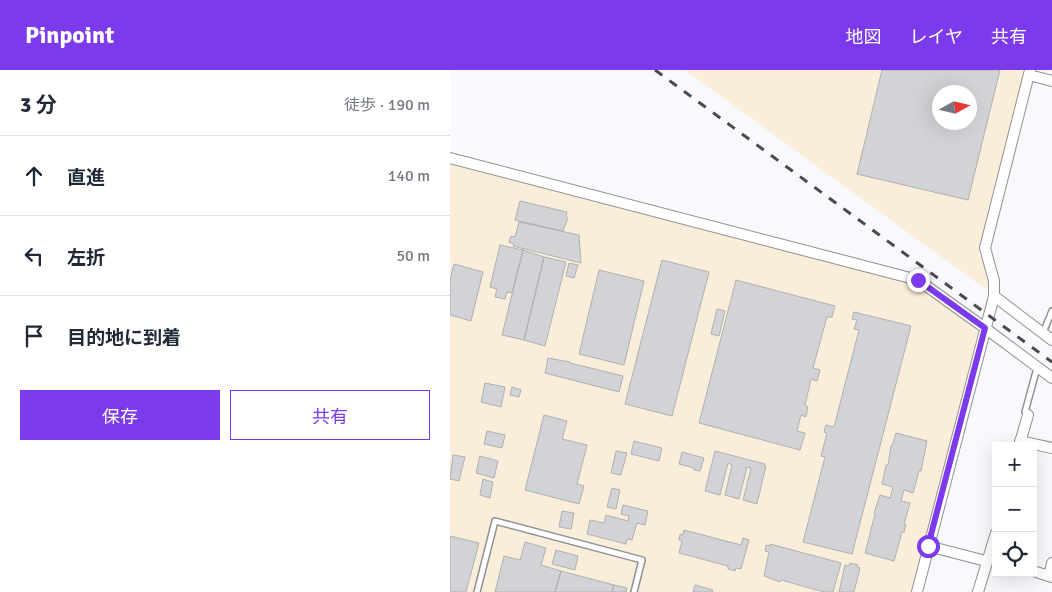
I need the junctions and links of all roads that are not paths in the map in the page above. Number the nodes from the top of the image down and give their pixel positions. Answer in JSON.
{"nodes":[{"id":1,"x":1029,"y":72,"type":"edge"},
{"id":2,"x":1052,"y":81,"type":"edge"},
{"id":3,"x":450,"y":158,"type":"edge"},
{"id":4,"x":994,"y":296,"type":"junction"},
{"id":5,"x":1052,"y":311,"type":"edge"},
{"id":6,"x":985,"y":328,"type":"junction"},
{"id":7,"x":1043,"y":334,"type":"junction"},
{"id":8,"x":1052,"y":340,"type":"edge"},
{"id":9,"x":1037,"y":367,"type":"junction"},
{"id":10,"x":1052,"y":378,"type":"edge"},
{"id":11,"x":1028,"y":415,"type":"joint"},
{"id":12,"x":1020,"y":442,"type":"edge"},
{"id":13,"x":1037,"y":446,"type":"edge"},
{"id":14,"x":1052,"y":448,"type":"edge"},
{"id":15,"x":928,"y":546,"type":"junction"},
{"id":16,"x":990,"y":560,"type":"edge"},
{"id":17,"x":1052,"y":563,"type":"edge"},
{"id":18,"x":1037,"y":572,"type":"edge"},
{"id":19,"x":1050,"y":576,"type":"edge"},
{"id":20,"x":477,"y":592,"type":"edge"},
{"id":21,"x":634,"y":592,"type":"edge"},
{"id":22,"x":917,"y":592,"type":"edge"},
{"id":23,"x":978,"y":592,"type":"edge"}],
"edges":[{"from":1,"to":2,"type":"street"},
{"from":1,"to":4,"type":"street"},
{"from":3,"to":6,"type":"street"},
{"from":4,"to":6,"type":"street"},
{"from":4,"to":7,"type":"street"},
{"from":5,"to":7,"type":"lane"},
{"from":6,"to":9,"type":"street"},
{"from":6,"to":15,"type":"street"},
{"from":7,"to":8,"type":"street"},
{"from":9,"to":10,"type":"street"},
{"from":9,"to":11,"type":"lane"},
{"from":11,"to":12,"type":"street"},
{"from":13,"to":14,"type":"street"},
{"from":15,"to":16,"type":"street"},
{"from":15,"to":22,"type":"street"},
{"from":16,"to":23,"type":"street"},
{"from":17,"to":19,"type":"street"},
{"from":18,"to":19,"type":"street"},
{"from":20,"to":21,"type":"lane"}]}
